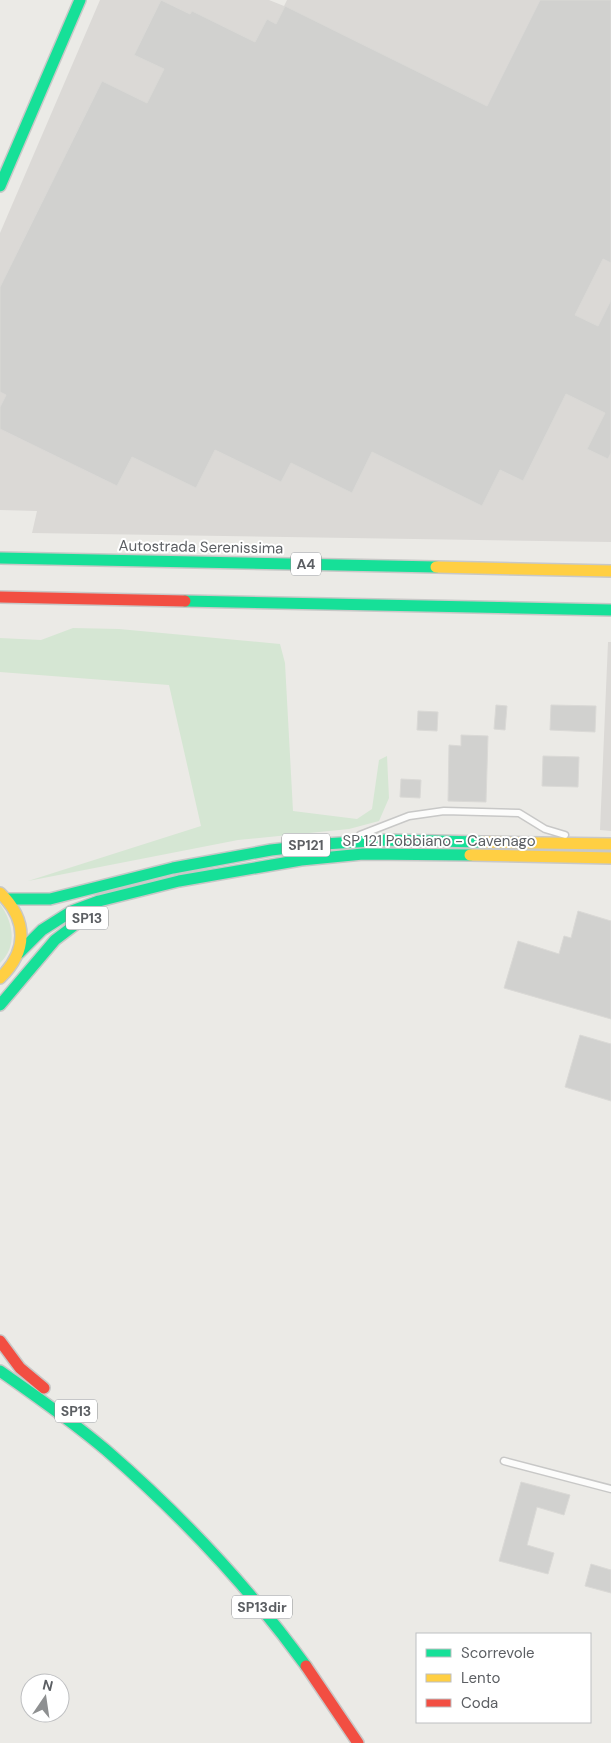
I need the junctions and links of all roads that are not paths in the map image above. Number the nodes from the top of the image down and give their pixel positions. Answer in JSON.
{"nodes":[{"id":1,"x":80,"y":0,"type":"edge"},
{"id":2,"x":0,"y":186,"type":"edge"},
{"id":3,"x":0,"y":558,"type":"edge"},
{"id":4,"x":611,"y":571,"type":"edge"},
{"id":5,"x":0,"y":597,"type":"edge"},
{"id":6,"x":611,"y":610,"type":"edge"},
{"id":7,"x":574,"y":835,"type":"dead end"},
{"id":8,"x":340,"y":842,"type":"junction"},
{"id":9,"x":611,"y":844,"type":"edge"},
{"id":10,"x":611,"y":858,"type":"edge"},
{"id":11,"x":204,"y":876,"type":"junction"},
{"id":12,"x":4,"y":896,"type":"edge"},
{"id":13,"x":19,"y":953,"type":"junction"},
{"id":14,"x":0,"y":978,"type":"edge"},
{"id":15,"x":0,"y":1005,"type":"edge"},
{"id":16,"x":0,"y":1341,"type":"edge"},
{"id":17,"x":1,"y":1372,"type":"edge"},
{"id":18,"x":504,"y":1460,"type":"dead end"},
{"id":19,"x":147,"y":1486,"type":"junction"},
{"id":20,"x":611,"y":1489,"type":"edge"},
{"id":21,"x":358,"y":1743,"type":"edge"}],
"edges":[{"from":1,"to":2,"type":"main road"},
{"from":3,"to":4,"type":"main road","name":"Autostrada Serenissima","number":"A4"},
{"from":5,"to":6,"type":"main road"},
{"from":7,"to":8,"type":"lane"},
{"from":8,"to":9,"type":"main road","name":"SP 121 Pobbiano - Cavenago","number":"SP121"},
{"from":8,"to":12,"type":"main road","name":"SP 121 Pobbiano - Cavenago","number":"SP121"},
{"from":10,"to":11,"type":"main road","name":"SP 121 Pobbiano - Cavenago","number":"SP121"},
{"from":11,"to":13,"type":"main road","name":"SP 121 Pobbiano - Cavenago","number":"SP121"},
{"from":11,"to":15,"type":"main road","number":"SP13"},
{"from":12,"to":13,"type":"main road","name":"SP 121 Pobbiano - Cavenago","number":"SP121"},
{"from":13,"to":14,"type":"main road","name":"SP 121 Pobbiano - Cavenago","number":"SP121"},
{"from":16,"to":19,"type":"main road","number":"SP13"},
{"from":17,"to":19,"type":"main road","number":"SP13dir"},
{"from":18,"to":20,"type":"lane"},
{"from":19,"to":21,"type":"main road","number":"SP13dir"}]}
